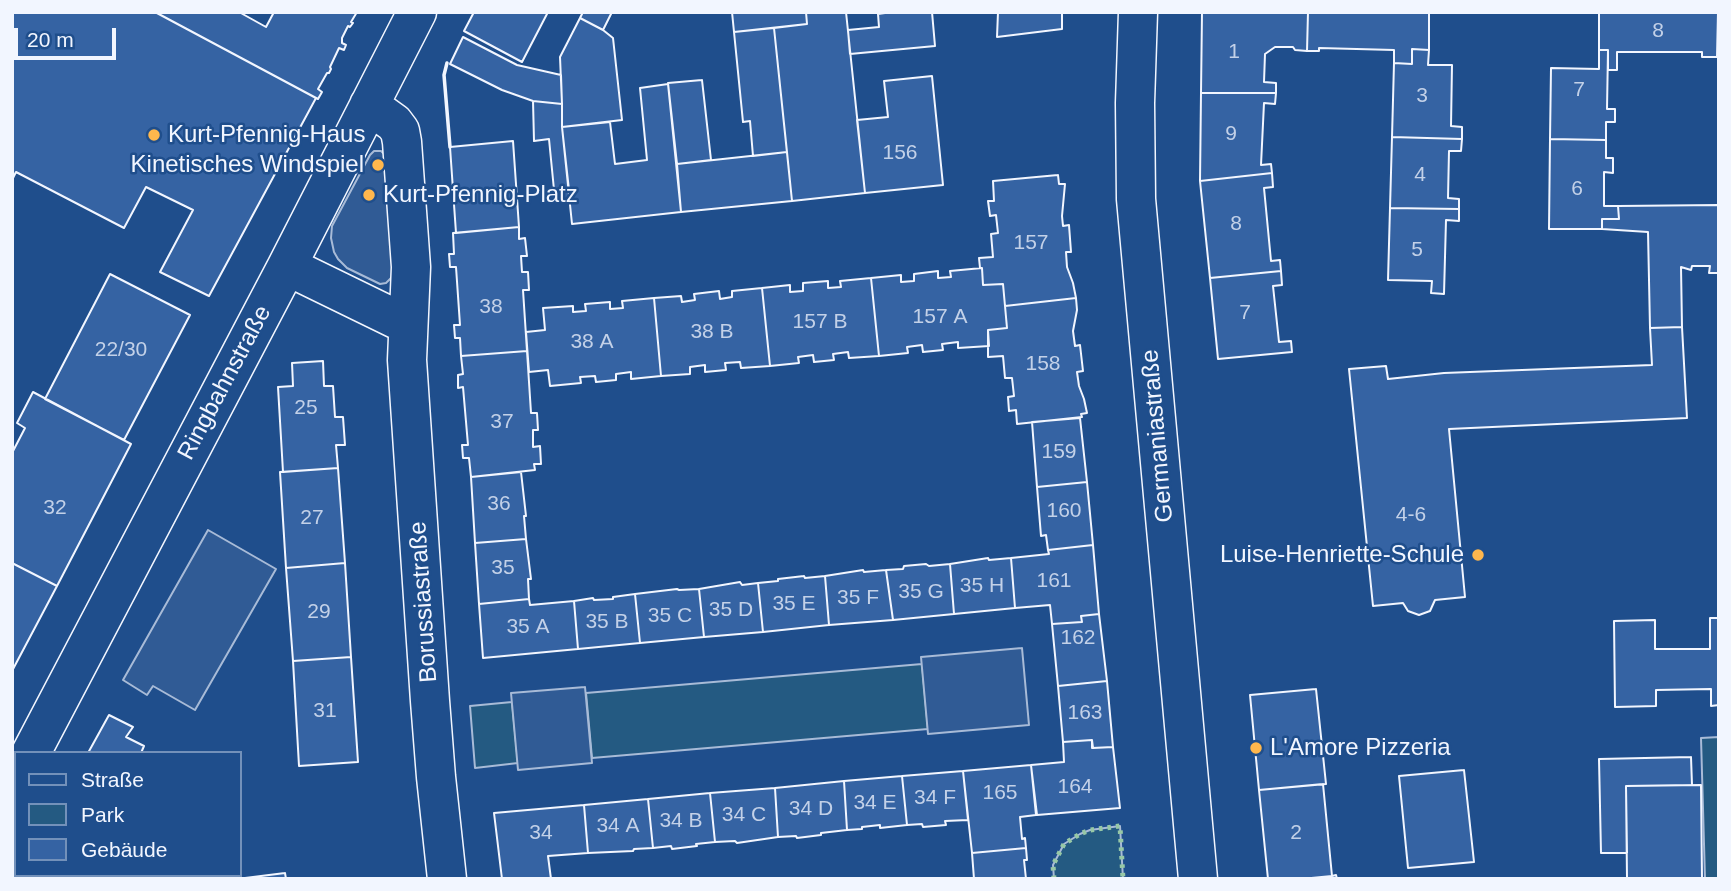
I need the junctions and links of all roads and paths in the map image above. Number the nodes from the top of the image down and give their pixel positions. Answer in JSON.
{"nodes":[{"id":1,"x":417,"y":12,"type":"edge"},
{"id":2,"x":1138,"y":12,"type":"edge"},
{"id":3,"x":369,"y":105,"type":"junction"},
{"id":4,"x":287,"y":266,"type":"junction"},
{"id":5,"x":408,"y":325,"type":"junction"},
{"id":6,"x":32,"y":751,"type":"edge"},
{"id":7,"x":1195,"y":872,"type":"edge"},
{"id":8,"x":447,"y":879,"type":"edge"}],
"edges":[{"from":1,"to":3,"type":"street","name":"Ringbahnstraße"},
{"from":2,"to":7,"type":"street","name":"Germaniastraße"},
{"from":3,"to":4,"type":"street","name":"Ringbahnstraße"},
{"from":3,"to":5,"type":"street","name":"Borussiastraße"},
{"from":4,"to":5,"type":"street"},
{"from":4,"to":6,"type":"street","name":"Ringbahnstraße"},
{"from":5,"to":8,"type":"street","name":"Borussiastraße"}]}
